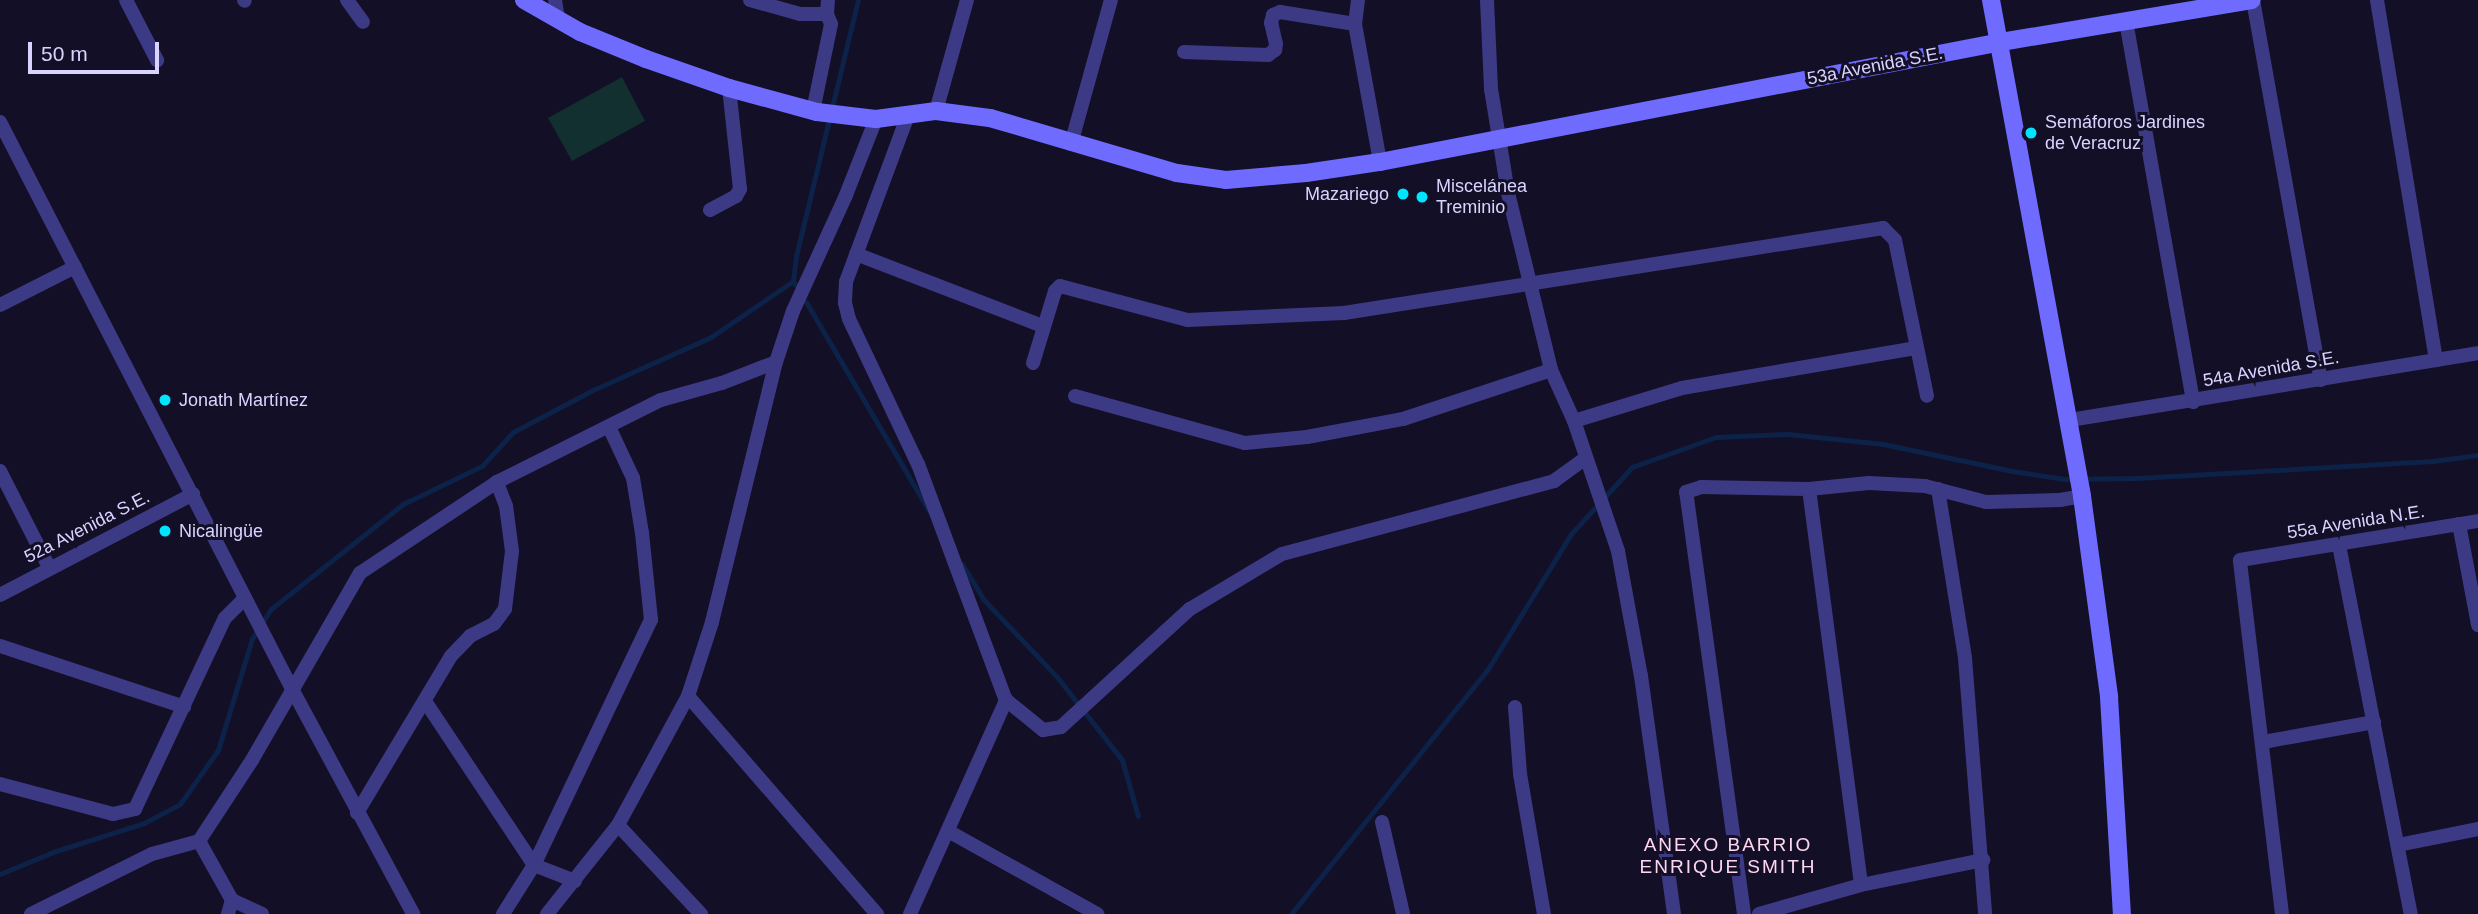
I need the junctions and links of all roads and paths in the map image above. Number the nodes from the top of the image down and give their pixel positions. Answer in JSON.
{"nodes":[{"id":1,"x":127,"y":0,"type":"edge"},
{"id":2,"x":347,"y":0,"type":"edge"},
{"id":3,"x":524,"y":0,"type":"edge"},
{"id":4,"x":555,"y":0,"type":"edge"},
{"id":5,"x":750,"y":0,"type":"edge"},
{"id":6,"x":967,"y":0,"type":"edge"},
{"id":7,"x":1111,"y":0,"type":"edge"},
{"id":8,"x":1358,"y":0,"type":"edge"},
{"id":9,"x":1487,"y":0,"type":"edge"},
{"id":10,"x":1991,"y":0,"type":"edge"},
{"id":11,"x":2252,"y":0,"type":"edge"},
{"id":12,"x":2377,"y":0,"type":"edge"},
{"id":13,"x":828,"y":7,"type":"edge"},
{"id":14,"x":558,"y":20,"type":"junction"},
{"id":15,"x":2126,"y":21,"type":"junction"},
{"id":16,"x":363,"y":22,"type":"dead end"},
{"id":17,"x":1355,"y":24,"type":"junction"},
{"id":18,"x":2001,"y":42,"type":"junction"},
{"id":19,"x":1184,"y":52,"type":"dead end"},
{"id":20,"x":157,"y":60,"type":"dead end"},
{"id":21,"x":729,"y":88,"type":"junction"},
{"id":22,"x":936,"y":111,"type":"junction"},
{"id":23,"x":821,"y":112,"type":"junction"},
{"id":24,"x":908,"y":115,"type":"junction"},
{"id":25,"x":876,"y":119,"type":"junction"},
{"id":26,"x":0,"y":122,"type":"edge"},
{"id":27,"x":1499,"y":138,"type":"junction"},
{"id":28,"x":1071,"y":144,"type":"junction"},
{"id":29,"x":1380,"y":162,"type":"junction"},
{"id":30,"x":710,"y":210,"type":"dead end"},
{"id":31,"x":856,"y":254,"type":"junction"},
{"id":32,"x":75,"y":267,"type":"junction"},
{"id":33,"x":1531,"y":282,"type":"junction"},
{"id":34,"x":0,"y":305,"type":"edge"},
{"id":35,"x":1043,"y":326,"type":"junction"},
{"id":36,"x":1917,"y":348,"type":"junction"},
{"id":37,"x":2478,"y":353,"type":"edge"},
{"id":38,"x":2436,"y":360,"type":"junction"},
{"id":39,"x":776,"y":362,"type":"junction"},
{"id":40,"x":1032,"y":363,"type":"dead end"},
{"id":41,"x":1551,"y":370,"type":"junction"},
{"id":42,"x":2321,"y":380,"type":"junction"},
{"id":43,"x":1075,"y":396,"type":"dead end"},
{"id":44,"x":1927,"y":396,"type":"dead end"},
{"id":45,"x":2193,"y":402,"type":"junction"},
{"id":46,"x":2070,"y":420,"type":"junction"},
{"id":47,"x":1574,"y":421,"type":"junction"},
{"id":48,"x":609,"y":427,"type":"junction"},
{"id":49,"x":1587,"y":462,"type":"junction"},
{"id":50,"x":0,"y":471,"type":"edge"},
{"id":51,"x":497,"y":482,"type":"junction"},
{"id":52,"x":2080,"y":485,"type":"junction"},
{"id":53,"x":1809,"y":489,"type":"junction"},
{"id":54,"x":1938,"y":489,"type":"junction"},
{"id":55,"x":193,"y":494,"type":"junction"},
{"id":56,"x":2478,"y":521,"type":"edge"},
{"id":57,"x":2459,"y":524,"type":"junction"},
{"id":58,"x":2339,"y":545,"type":"junction"},
{"id":59,"x":49,"y":567,"type":"junction"},
{"id":60,"x":0,"y":595,"type":"edge"},
{"id":61,"x":245,"y":598,"type":"junction"},
{"id":62,"x":2478,"y":625,"type":"edge"},
{"id":63,"x":0,"y":646,"type":"edge"},
{"id":64,"x":291,"y":687,"type":"junction"},
{"id":65,"x":688,"y":696,"type":"junction"},
{"id":66,"x":425,"y":701,"type":"junction"},
{"id":67,"x":1006,"y":701,"type":"junction"},
{"id":68,"x":184,"y":707,"type":"junction"},
{"id":69,"x":1515,"y":707,"type":"dead end"},
{"id":70,"x":2374,"y":722,"type":"junction"},
{"id":71,"x":2263,"y":741,"type":"junction"},
{"id":72,"x":0,"y":784,"type":"edge"},
{"id":73,"x":357,"y":813,"type":"junction"},
{"id":74,"x":1382,"y":822,"type":"dead end"},
{"id":75,"x":618,"y":825,"type":"junction"},
{"id":76,"x":2478,"y":829,"type":"edge"},
{"id":77,"x":948,"y":831,"type":"junction"},
{"id":78,"x":200,"y":841,"type":"junction"},
{"id":79,"x":2398,"y":845,"type":"junction"},
{"id":80,"x":1983,"y":860,"type":"junction"},
{"id":81,"x":534,"y":865,"type":"junction"},
{"id":82,"x":575,"y":881,"type":"junction"},
{"id":83,"x":1861,"y":885,"type":"junction"},
{"id":84,"x":230,"y":907,"type":"edge"},
{"id":85,"x":31,"y":914,"type":"edge"},
{"id":86,"x":262,"y":914,"type":"edge"},
{"id":87,"x":413,"y":914,"type":"edge"},
{"id":88,"x":503,"y":914,"type":"edge"},
{"id":89,"x":547,"y":914,"type":"edge"},
{"id":90,"x":701,"y":914,"type":"edge"},
{"id":91,"x":877,"y":914,"type":"edge"},
{"id":92,"x":910,"y":914,"type":"edge"},
{"id":93,"x":1097,"y":914,"type":"edge"},
{"id":94,"x":1403,"y":914,"type":"edge"},
{"id":95,"x":1544,"y":914,"type":"edge"},
{"id":96,"x":1674,"y":914,"type":"edge"},
{"id":97,"x":1744,"y":914,"type":"edge"},
{"id":98,"x":1759,"y":914,"type":"edge"},
{"id":99,"x":1985,"y":914,"type":"edge"},
{"id":100,"x":2122,"y":914,"type":"edge"},
{"id":101,"x":2282,"y":914,"type":"edge"},
{"id":102,"x":2411,"y":914,"type":"edge"}],
"edges":[{"from":1,"to":20,"type":"street"},
{"from":2,"to":16,"type":"street"},
{"from":3,"to":14,"type":"street","name":"53a Avenida S.E."},
{"from":4,"to":14,"type":"street"},
{"from":5,"to":13,"type":"street"},
{"from":6,"to":22,"type":"street"},
{"from":7,"to":28,"type":"street"},
{"from":8,"to":17,"type":"street"},
{"from":9,"to":27,"type":"street"},
{"from":10,"to":18,"type":"street"},
{"from":11,"to":15,"type":"street","name":"53a Avenida S.E."},
{"from":11,"to":42,"type":"street"},
{"from":12,"to":38,"type":"street"},
{"from":13,"to":23,"type":"street"},
{"from":14,"to":21,"type":"street","name":"53a Avenida S.E."},
{"from":15,"to":18,"type":"street","name":"53a Avenida S.E."},
{"from":15,"to":45,"type":"street"},
{"from":17,"to":19,"type":"street"},
{"from":17,"to":29,"type":"street"},
{"from":18,"to":27,"type":"street","name":"53a Avenida S.E."},
{"from":18,"to":46,"type":"street"},
{"from":21,"to":23,"type":"street","name":"53a Avenida S.E."},
{"from":21,"to":30,"type":"street"},
{"from":22,"to":24,"type":"street","name":"53a Avenida S.E."},
{"from":22,"to":28,"type":"street","name":"53a Avenida S.E."},
{"from":23,"to":25,"type":"street","name":"53a Avenida S.E."},
{"from":24,"to":25,"type":"street","name":"53a Avenida S.E."},
{"from":24,"to":31,"type":"street"},
{"from":25,"to":39,"type":"street"},
{"from":26,"to":32,"type":"street"},
{"from":27,"to":29,"type":"street","name":"53a Avenida S.E."},
{"from":27,"to":33,"type":"street"},
{"from":28,"to":29,"type":"street","name":"53a Avenida S.E."},
{"from":31,"to":35,"type":"street"},
{"from":31,"to":67,"type":"street"},
{"from":32,"to":34,"type":"street"},
{"from":32,"to":55,"type":"street"},
{"from":33,"to":35,"type":"street"},
{"from":33,"to":36,"type":"street"},
{"from":33,"to":41,"type":"street"},
{"from":35,"to":40,"type":"street"},
{"from":36,"to":44,"type":"street"},
{"from":36,"to":47,"type":"street"},
{"from":37,"to":38,"type":"street","name":"54a Avenida S.E."},
{"from":38,"to":42,"type":"street","name":"54a Avenida S.E."},
{"from":39,"to":48,"type":"street"},
{"from":39,"to":65,"type":"street"},
{"from":41,"to":43,"type":"street"},
{"from":41,"to":47,"type":"street"},
{"from":42,"to":45,"type":"street","name":"54a Avenida S.E."},
{"from":45,"to":46,"type":"street","name":"54a Avenida S.E."},
{"from":46,"to":52,"type":"street"},
{"from":47,"to":49,"type":"street"},
{"from":48,"to":51,"type":"street"},
{"from":48,"to":81,"type":"street"},
{"from":49,"to":67,"type":"street"},
{"from":49,"to":96,"type":"street"},
{"from":50,"to":59,"type":"street"},
{"from":51,"to":64,"type":"street"},
{"from":51,"to":66,"type":"street"},
{"from":52,"to":54,"type":"street"},
{"from":52,"to":100,"type":"street"},
{"from":53,"to":54,"type":"street"},
{"from":53,"to":83,"type":"street"},
{"from":53,"to":97,"type":"street"},
{"from":54,"to":80,"type":"street"},
{"from":55,"to":59,"type":"street","name":"52a Avenida S.E."},
{"from":55,"to":61,"type":"street"},
{"from":56,"to":57,"type":"street","name":"55a Avenida N.E."},
{"from":57,"to":58,"type":"street","name":"55a Avenida N.E."},
{"from":57,"to":62,"type":"street"},
{"from":58,"to":70,"type":"street"},
{"from":58,"to":71,"type":"street","name":"55a Avenida N.E."},
{"from":59,"to":60,"type":"street","name":"52a Avenida S.E."},
{"from":61,"to":64,"type":"street"},
{"from":61,"to":68,"type":"street"},
{"from":63,"to":68,"type":"street"},
{"from":64,"to":73,"type":"street"},
{"from":64,"to":78,"type":"street"},
{"from":65,"to":75,"type":"street"},
{"from":65,"to":91,"type":"street"},
{"from":66,"to":73,"type":"street"},
{"from":66,"to":81,"type":"street"},
{"from":67,"to":77,"type":"street"},
{"from":68,"to":72,"type":"street"},
{"from":69,"to":95,"type":"street"},
{"from":70,"to":71,"type":"street"},
{"from":70,"to":79,"type":"street"},
{"from":71,"to":101,"type":"street"},
{"from":73,"to":87,"type":"street"},
{"from":74,"to":94,"type":"street"},
{"from":75,"to":82,"type":"street"},
{"from":75,"to":90,"type":"street"},
{"from":76,"to":79,"type":"street"},
{"from":77,"to":92,"type":"street"},
{"from":77,"to":93,"type":"street"},
{"from":78,"to":84,"type":"street"},
{"from":78,"to":85,"type":"street"},
{"from":79,"to":102,"type":"street"},
{"from":80,"to":83,"type":"street"},
{"from":80,"to":99,"type":"street"},
{"from":81,"to":82,"type":"street"},
{"from":81,"to":88,"type":"street"},
{"from":82,"to":89,"type":"street"},
{"from":83,"to":98,"type":"street"},
{"from":84,"to":86,"type":"street"}]}
